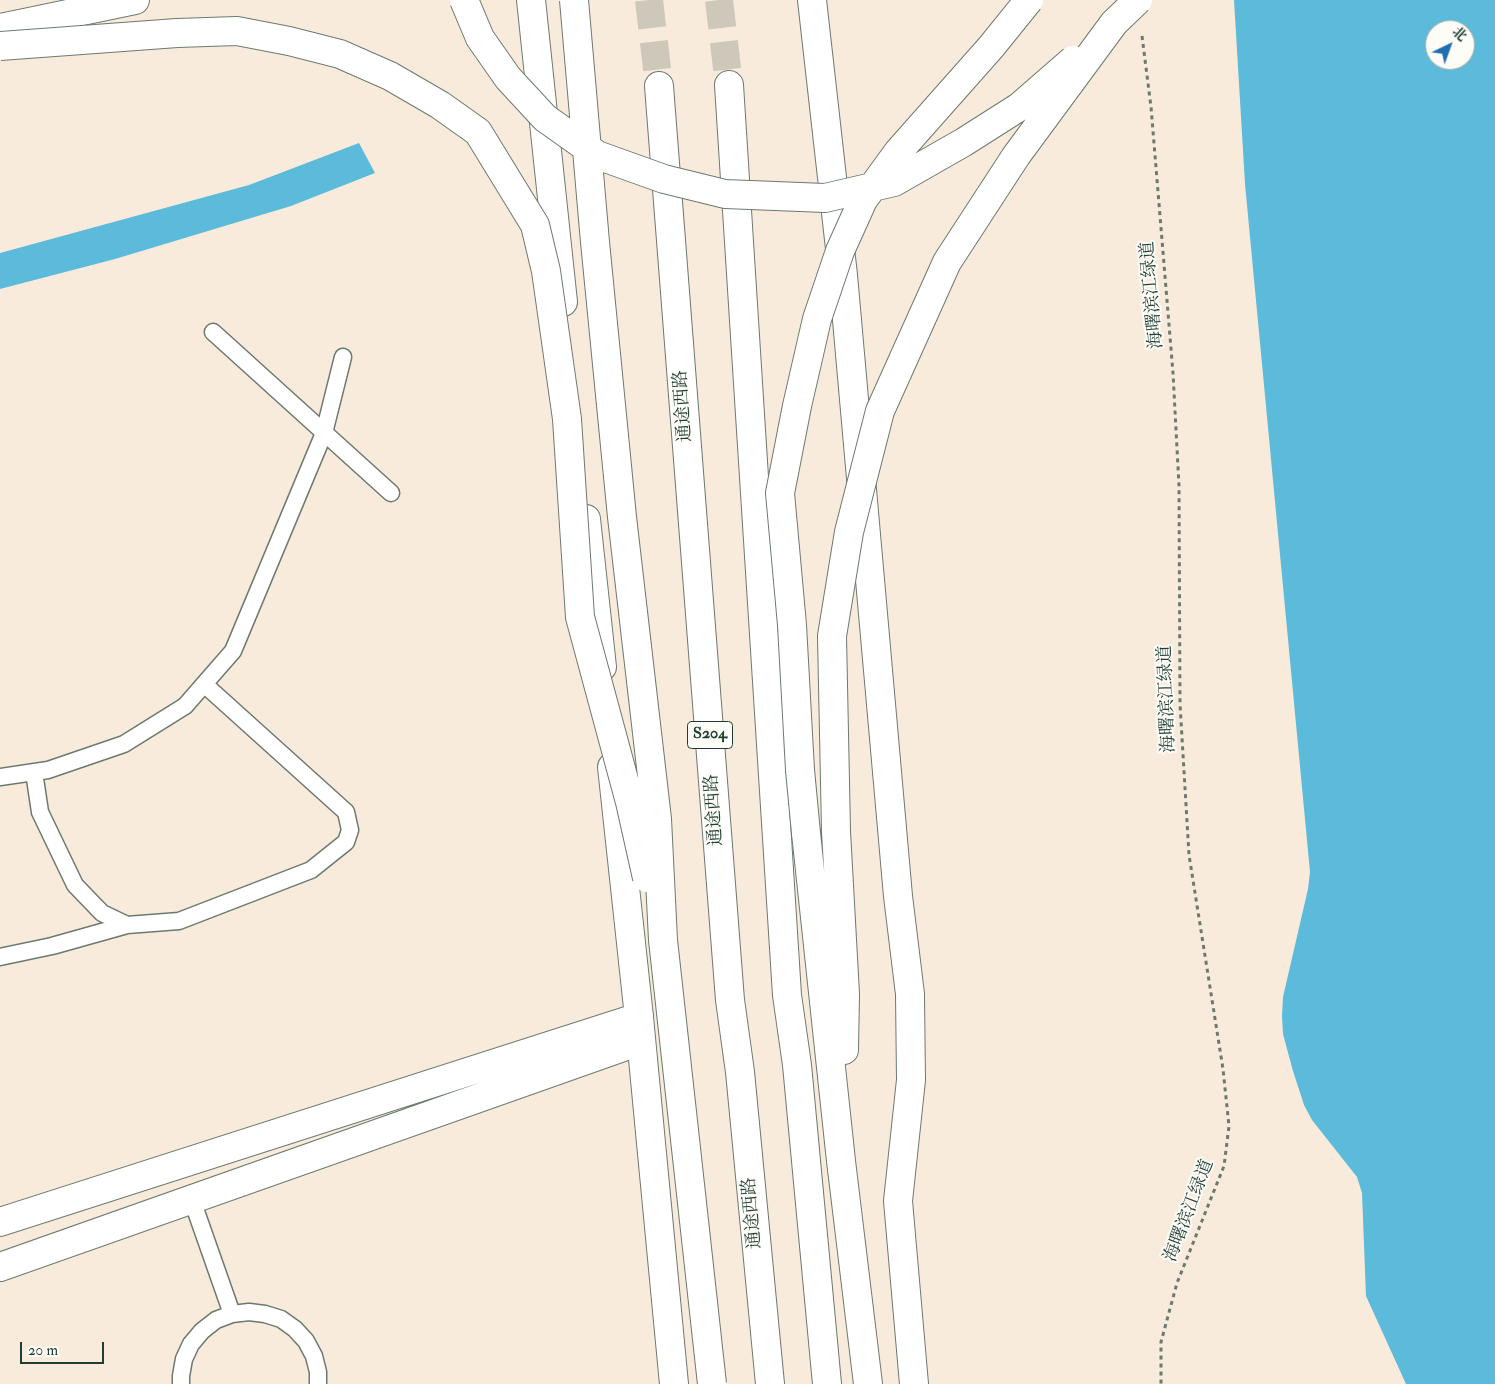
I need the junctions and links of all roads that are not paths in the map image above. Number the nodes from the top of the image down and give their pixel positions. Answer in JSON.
{"nodes":[{"id":1,"x":135,"y":0,"type":"edge"},
{"id":2,"x":464,"y":0,"type":"edge"},
{"id":3,"x":531,"y":0,"type":"edge"},
{"id":4,"x":574,"y":0,"type":"edge"},
{"id":5,"x":812,"y":0,"type":"edge"},
{"id":6,"x":1029,"y":0,"type":"edge"},
{"id":7,"x":1138,"y":0,"type":"edge"},
{"id":8,"x":1114,"y":24,"type":"junction"},
{"id":9,"x":0,"y":28,"type":"edge"},
{"id":10,"x":0,"y":46,"type":"edge"},
{"id":11,"x":729,"y":85,"type":"tunnel mouth"},
{"id":12,"x":659,"y":86,"type":"tunnel mouth"},
{"id":13,"x":213,"y":332,"type":"dead end"},
{"id":14,"x":343,"y":357,"type":"dead end"},
{"id":15,"x":324,"y":433,"type":"junction"},
{"id":16,"x":391,"y":493,"type":"dead end"},
{"id":17,"x":204,"y":684,"type":"junction"},
{"id":18,"x":34,"y":772,"type":"junction"},
{"id":19,"x":0,"y":776,"type":"edge"},
{"id":20,"x":127,"y":925,"type":"junction"},
{"id":21,"x":663,"y":940,"type":"junction"},
{"id":22,"x":0,"y":957,"type":"edge"},
{"id":23,"x":640,"y":1029,"type":"junction"},
{"id":24,"x":841,"y":1161,"type":"junction"},
{"id":25,"x":192,"y":1200,"type":"junction"},
{"id":26,"x":0,"y":1222,"type":"edge"},
{"id":27,"x":0,"y":1268,"type":"edge"},
{"id":28,"x":232,"y":1314,"type":"junction"},
{"id":29,"x":181,"y":1384,"type":"edge"},
{"id":30,"x":318,"y":1384,"type":"edge"},
{"id":31,"x":674,"y":1384,"type":"edge"},
{"id":32,"x":712,"y":1384,"type":"edge"},
{"id":33,"x":770,"y":1384,"type":"edge"},
{"id":34,"x":828,"y":1384,"type":"edge"},
{"id":35,"x":868,"y":1384,"type":"edge"},
{"id":36,"x":914,"y":1384,"type":"edge"}],
"edges":[{"from":1,"to":9,"type":"main road"},
{"from":2,"to":8,"type":"main road","bridge":true},
{"from":3,"to":23,"type":"main road"},
{"from":4,"to":21,"type":"main road","bridge":true},
{"from":5,"to":36,"type":"main road"},
{"from":6,"to":24,"type":"main road","bridge":true},
{"from":7,"to":8,"type":"main road","bridge":true},
{"from":8,"to":24,"type":"main road","bridge":true},
{"from":10,"to":21,"type":"main road","bridge":true},
{"from":11,"to":34,"type":"main road"},
{"from":12,"to":33,"type":"main road","name":"通途西路","number":"S204"},
{"from":13,"to":15,"type":"lane"},
{"from":14,"to":15,"type":"lane"},
{"from":15,"to":16,"type":"lane"},
{"from":15,"to":17,"type":"lane"},
{"from":17,"to":18,"type":"lane"},
{"from":17,"to":20,"type":"lane"},
{"from":18,"to":19,"type":"lane"},
{"from":18,"to":20,"type":"lane"},
{"from":20,"to":22,"type":"lane"},
{"from":21,"to":32,"type":"main road","bridge":true},
{"from":23,"to":25,"type":"main road"},
{"from":23,"to":26,"type":"main road"},
{"from":23,"to":31,"type":"main road"},
{"from":24,"to":35,"type":"main road"},
{"from":25,"to":27,"type":"main road"},
{"from":25,"to":28,"type":"lane"},
{"from":28,"to":29,"type":"lane"},
{"from":28,"to":30,"type":"lane"}]}
